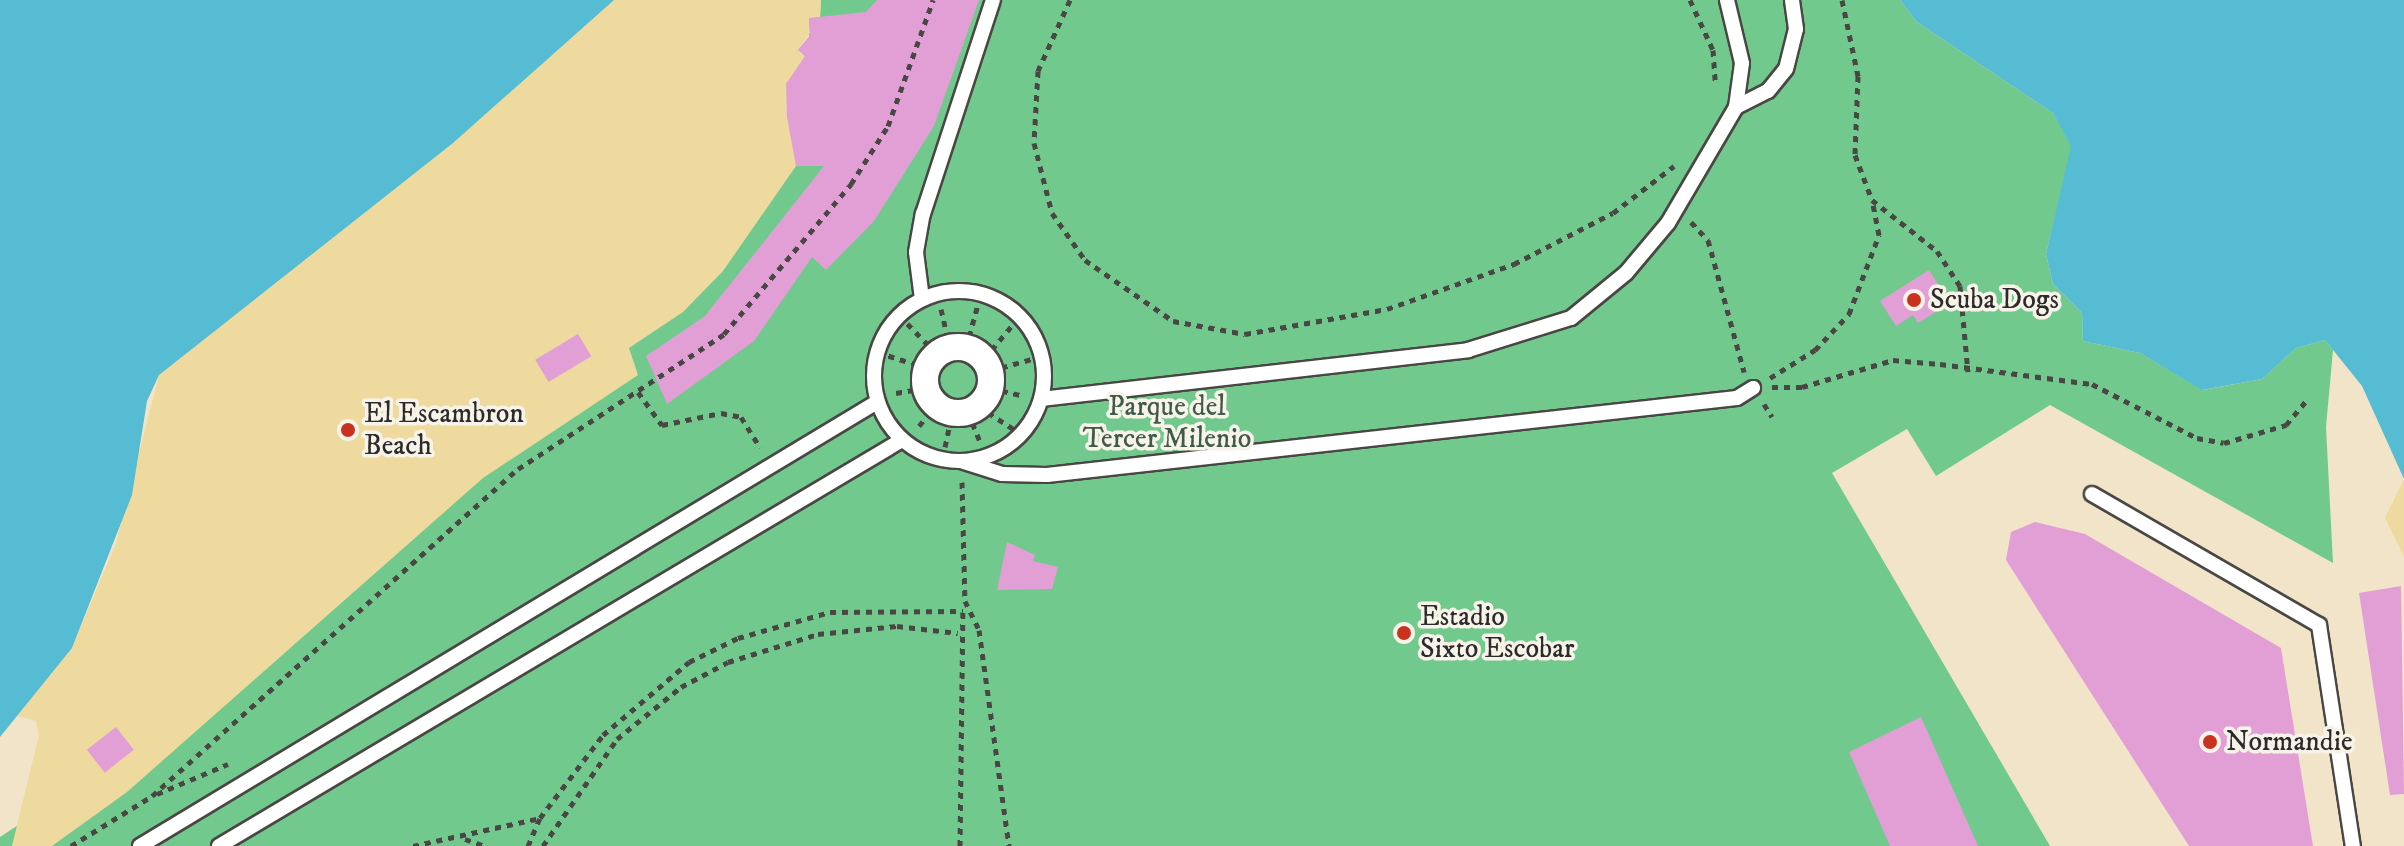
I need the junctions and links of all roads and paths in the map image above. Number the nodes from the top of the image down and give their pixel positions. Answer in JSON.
{"nodes":[{"id":1,"x":933,"y":0,"type":"edge"},
{"id":2,"x":993,"y":0,"type":"edge"},
{"id":3,"x":1070,"y":0,"type":"edge"},
{"id":4,"x":1690,"y":0,"type":"edge"},
{"id":5,"x":1727,"y":0,"type":"edge"},
{"id":6,"x":1792,"y":0,"type":"edge"},
{"id":7,"x":1842,"y":0,"type":"edge"},
{"id":8,"x":1714,"y":94,"type":"dead end"},
{"id":9,"x":1736,"y":107,"type":"junction"},
{"id":10,"x":1687,"y":156,"type":"dead end"},
{"id":11,"x":1872,"y":200,"type":"junction"},
{"id":12,"x":1678,"y":210,"type":"junction"},
{"id":13,"x":981,"y":293,"type":"junction"},
{"id":14,"x":938,"y":294,"type":"junction"},
{"id":15,"x":922,"y":299,"type":"junction"},
{"id":16,"x":899,"y":315,"type":"junction"},
{"id":17,"x":1020,"y":316,"type":"junction"},
{"id":18,"x":877,"y":352,"type":"junction"},
{"id":19,"x":1042,"y":356,"type":"junction"},
{"id":20,"x":1968,"y":372,"type":"junction"},
{"id":21,"x":961,"y":377,"type":"junction"},
{"id":22,"x":1753,"y":388,"type":"junction"},
{"id":23,"x":638,"y":392,"type":"junction"},
{"id":24,"x":876,"y":399,"type":"junction"},
{"id":25,"x":1041,"y":399,"type":"junction"},
{"id":26,"x":2308,"y":399,"type":"dead end"},
{"id":27,"x":1772,"y":417,"type":"dead end"},
{"id":28,"x":1021,"y":434,"type":"junction"},
{"id":29,"x":902,"y":440,"type":"junction"},
{"id":30,"x":761,"y":449,"type":"dead end"},
{"id":31,"x":986,"y":457,"type":"junction"},
{"id":32,"x":942,"y":460,"type":"junction"},
{"id":33,"x":961,"y":461,"type":"junction"},
{"id":34,"x":2092,"y":494,"type":"dead end"},
{"id":35,"x":965,"y":601,"type":"junction"},
{"id":36,"x":963,"y":611,"type":"junction"},
{"id":37,"x":958,"y":633,"type":"junction"},
{"id":38,"x":540,"y":818,"type":"junction"},
{"id":39,"x":464,"y":839,"type":"junction"},
{"id":40,"x":71,"y":846,"type":"edge"},
{"id":41,"x":140,"y":846,"type":"edge"},
{"id":42,"x":219,"y":846,"type":"edge"},
{"id":43,"x":413,"y":846,"type":"edge"},
{"id":44,"x":485,"y":846,"type":"edge"},
{"id":45,"x":528,"y":846,"type":"edge"},
{"id":46,"x":543,"y":846,"type":"edge"},
{"id":47,"x":960,"y":846,"type":"edge"},
{"id":48,"x":1009,"y":846,"type":"edge"},
{"id":49,"x":2353,"y":846,"type":"edge"}],
"edges":[{"from":1,"to":23,"type":"path"},
{"from":2,"to":15,"type":"lane"},
{"from":3,"to":10,"type":"path"},
{"from":4,"to":8,"type":"path"},
{"from":5,"to":9,"type":"lane"},
{"from":6,"to":9,"type":"lane"},
{"from":7,"to":11,"type":"path"},
{"from":9,"to":12,"type":"lane"},
{"from":11,"to":20,"type":"path"},
{"from":11,"to":22,"type":"path"},
{"from":12,"to":22,"type":"path"},
{"from":12,"to":25,"type":"lane"},
{"from":13,"to":14,"type":"lane"},
{"from":13,"to":17,"type":"lane"},
{"from":13,"to":21,"type":"path"},
{"from":14,"to":15,"type":"lane"},
{"from":14,"to":21,"type":"path"},
{"from":15,"to":16,"type":"lane"},
{"from":16,"to":18,"type":"lane"},
{"from":16,"to":21,"type":"path"},
{"from":17,"to":19,"type":"lane"},
{"from":17,"to":21,"type":"path"},
{"from":18,"to":21,"type":"path"},
{"from":18,"to":24,"type":"lane"},
{"from":19,"to":21,"type":"path"},
{"from":19,"to":25,"type":"lane"},
{"from":20,"to":22,"type":"path"},
{"from":20,"to":26,"type":"path"},
{"from":21,"to":24,"type":"path"},
{"from":21,"to":25,"type":"path"},
{"from":21,"to":28,"type":"path"},
{"from":21,"to":31,"type":"path"},
{"from":21,"to":32,"type":"path"},
{"from":22,"to":27,"type":"path"},
{"from":22,"to":33,"type":"lane"},
{"from":23,"to":30,"type":"path"},
{"from":23,"to":40,"type":"path"},
{"from":24,"to":29,"type":"lane"},
{"from":24,"to":41,"type":"lane"},
{"from":25,"to":28,"type":"lane"},
{"from":28,"to":31,"type":"lane"},
{"from":29,"to":32,"type":"lane"},
{"from":29,"to":42,"type":"lane"},
{"from":31,"to":33,"type":"lane"},
{"from":32,"to":33,"type":"lane"},
{"from":33,"to":35,"type":"path"},
{"from":34,"to":49,"type":"lane"},
{"from":35,"to":36,"type":"path"},
{"from":35,"to":48,"type":"path"},
{"from":36,"to":37,"type":"path"},
{"from":36,"to":38,"type":"path"},
{"from":37,"to":46,"type":"path"},
{"from":37,"to":47,"type":"path"},
{"from":38,"to":39,"type":"path"},
{"from":38,"to":45,"type":"path"},
{"from":39,"to":43,"type":"path"},
{"from":39,"to":44,"type":"path"}]}
